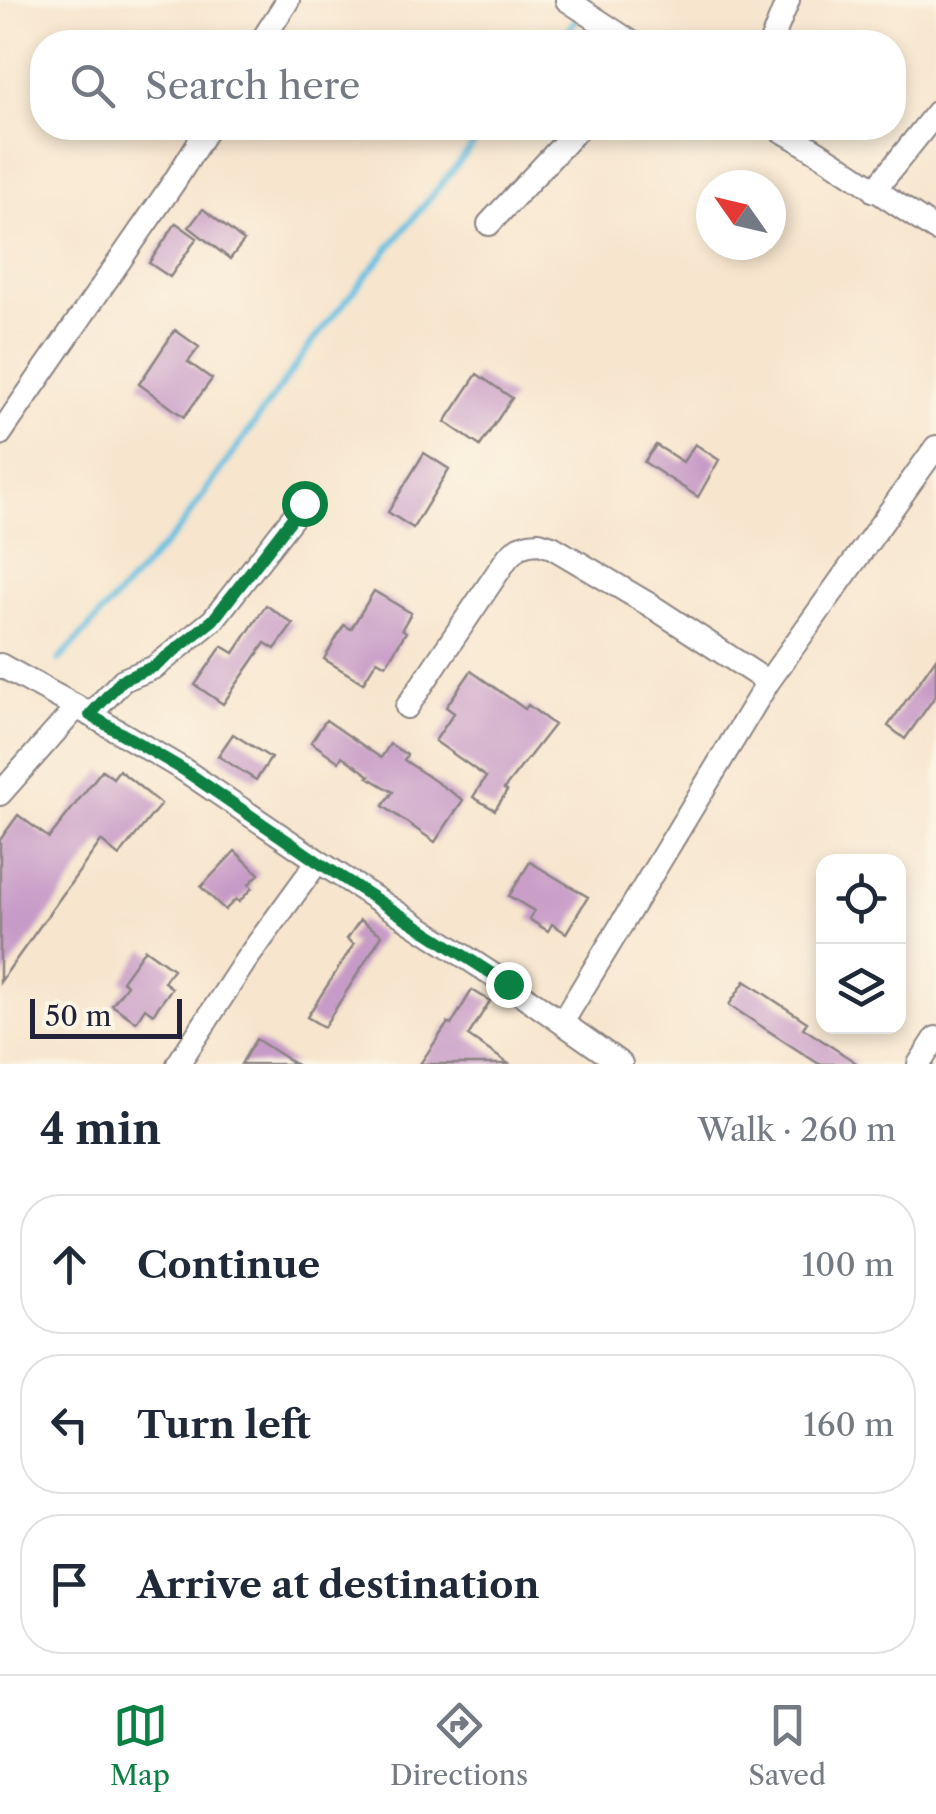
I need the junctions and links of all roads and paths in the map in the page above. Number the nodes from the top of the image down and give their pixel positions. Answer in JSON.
{"nodes":[{"id":1,"x":288,"y":0,"type":"edge"},
{"id":2,"x":568,"y":0,"type":"edge"},
{"id":3,"x":788,"y":0,"type":"edge"},
{"id":4,"x":269,"y":30,"type":"edge"},
{"id":5,"x":612,"y":30,"type":"edge"},
{"id":6,"x":776,"y":30,"type":"edge"},
{"id":7,"x":936,"y":112,"type":"edge"},
{"id":8,"x":200,"y":140,"type":"edge"},
{"id":9,"x":568,"y":140,"type":"edge"},
{"id":10,"x":798,"y":140,"type":"edge"},
{"id":11,"x":874,"y":190,"type":"junction"},
{"id":12,"x":489,"y":224,"type":"dead end"},
{"id":13,"x":936,"y":230,"type":"edge"},
{"id":14,"x":4,"y":419,"type":"edge"},
{"id":15,"x":936,"y":447,"type":"edge"},
{"id":16,"x":304,"y":503,"type":"dead end"},
{"id":17,"x":0,"y":665,"type":"edge"},
{"id":18,"x":768,"y":682,"type":"junction"},
{"id":19,"x":407,"y":707,"type":"dead end"},
{"id":20,"x":84,"y":711,"type":"junction"},
{"id":21,"x":0,"y":794,"type":"edge"},
{"id":22,"x":318,"y":862,"type":"junction"},
{"id":23,"x":563,"y":1021,"type":"junction"},
{"id":24,"x":936,"y":1038,"type":"edge"},
{"id":25,"x":178,"y":1064,"type":"edge"},
{"id":26,"x":621,"y":1064,"type":"edge"},
{"id":27,"x":919,"y":1064,"type":"edge"}],
"edges":[{"from":1,"to":4,"type":"street"},
{"from":2,"to":5,"type":"street"},
{"from":3,"to":6,"type":"street"},
{"from":7,"to":11,"type":"street"},
{"from":8,"to":14,"type":"street"},
{"from":9,"to":12,"type":"street"},
{"from":10,"to":11,"type":"street"},
{"from":11,"to":13,"type":"street"},
{"from":15,"to":18,"type":"street"},
{"from":16,"to":20,"type":"street"},
{"from":17,"to":20,"type":"street"},
{"from":18,"to":19,"type":"street"},
{"from":18,"to":23,"type":"street"},
{"from":20,"to":21,"type":"street"},
{"from":20,"to":22,"type":"street"},
{"from":22,"to":23,"type":"street"},
{"from":22,"to":25,"type":"street"},
{"from":23,"to":26,"type":"street"},
{"from":24,"to":27,"type":"street"}]}
